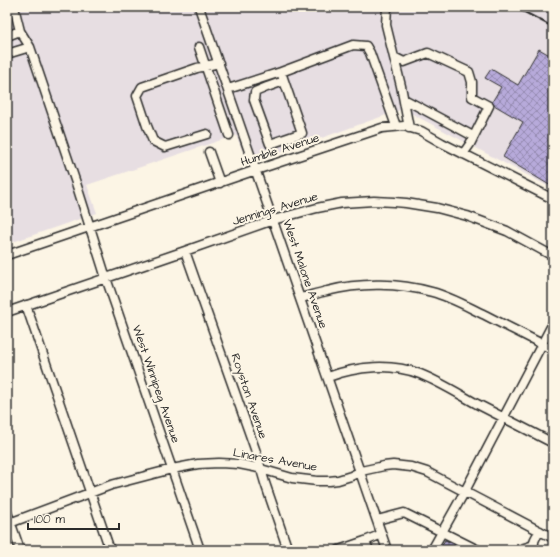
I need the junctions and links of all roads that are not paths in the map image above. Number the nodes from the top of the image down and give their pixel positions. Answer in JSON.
{"nodes":[{"id":1,"x":14,"y":7,"type":"edge"},
{"id":2,"x":199,"y":7,"type":"edge"},
{"id":3,"x":386,"y":7,"type":"edge"},
{"id":4,"x":20,"y":31,"type":"junction"},
{"id":5,"x":7,"y":36,"type":"edge"},
{"id":6,"x":30,"y":47,"type":"junction"},
{"id":7,"x":199,"y":47,"type":"dead end"},
{"id":8,"x":7,"y":54,"type":"edge"},
{"id":9,"x":394,"y":57,"type":"junction"},
{"id":10,"x":219,"y":62,"type":"junction"},
{"id":11,"x":205,"y":66,"type":"junction"},
{"id":12,"x":281,"y":72,"type":"junction"},
{"id":13,"x":284,"y":81,"type":"junction"},
{"id":14,"x":228,"y":89,"type":"junction"},
{"id":15,"x":404,"y":99,"type":"junction"},
{"id":16,"x":396,"y":126,"type":"junction"},
{"id":17,"x":409,"y":128,"type":"junction"},
{"id":18,"x":207,"y":134,"type":"dead end"},
{"id":19,"x":229,"y":135,"type":"dead end"},
{"id":20,"x":473,"y":136,"type":"junction"},
{"id":21,"x":209,"y":152,"type":"dead end"},
{"id":22,"x":463,"y":154,"type":"junction"},
{"id":23,"x":256,"y":170,"type":"junction"},
{"id":24,"x":220,"y":182,"type":"junction"},
{"id":25,"x":553,"y":199,"type":"edge"},
{"id":26,"x":273,"y":220,"type":"junction"},
{"id":27,"x":89,"y":226,"type":"junction"},
{"id":28,"x":185,"y":251,"type":"junction"},
{"id":29,"x":7,"y":255,"type":"edge"},
{"id":30,"x":553,"y":256,"type":"edge"},
{"id":31,"x":106,"y":278,"type":"junction"},
{"id":32,"x":300,"y":298,"type":"junction"},
{"id":33,"x":26,"y":305,"type":"junction"},
{"id":34,"x":7,"y":312,"type":"edge"},
{"id":35,"x":553,"y":323,"type":"edge"},
{"id":36,"x":542,"y":344,"type":"junction"},
{"id":37,"x":553,"y":350,"type":"edge"},
{"id":38,"x":328,"y":377,"type":"junction"},
{"id":39,"x":503,"y":417,"type":"junction"},
{"id":40,"x":553,"y":443,"type":"edge"},
{"id":41,"x":172,"y":469,"type":"junction"},
{"id":42,"x":261,"y":469,"type":"junction"},
{"id":43,"x":360,"y":471,"type":"junction"},
{"id":44,"x":465,"y":491,"type":"junction"},
{"id":45,"x":90,"y":492,"type":"junction"},
{"id":46,"x":7,"y":512,"type":"edge"},
{"id":47,"x":377,"y":520,"type":"junction"},
{"id":48,"x":9,"y":523,"type":"edge"},
{"id":49,"x":540,"y":531,"type":"junction"},
{"id":50,"x":442,"y":532,"type":"junction"},
{"id":51,"x":382,"y":534,"type":"junction"},
{"id":52,"x":553,"y":538,"type":"edge"},
{"id":53,"x":365,"y":541,"type":"junction"},
{"id":54,"x":534,"y":547,"type":"edge"},
{"id":55,"x":521,"y":549,"type":"edge"},
{"id":56,"x":20,"y":550,"type":"edge"},
{"id":57,"x":110,"y":550,"type":"edge"},
{"id":58,"x":200,"y":550,"type":"edge"},
{"id":59,"x":288,"y":550,"type":"edge"},
{"id":60,"x":339,"y":550,"type":"edge"},
{"id":61,"x":368,"y":550,"type":"edge"},
{"id":62,"x":387,"y":550,"type":"edge"},
{"id":63,"x":432,"y":550,"type":"edge"},
{"id":64,"x":478,"y":550,"type":"edge"}],
"edges":[{"from":1,"to":4,"type":"street","name":"West Winnipeg Avenue"},
{"from":2,"to":10,"type":"street","name":"West Malone Avenue"},
{"from":3,"to":9,"type":"street"},
{"from":4,"to":5,"type":"street"},
{"from":4,"to":6,"type":"street","name":"West Winnipeg Avenue"},
{"from":6,"to":8,"type":"street"},
{"from":6,"to":27,"type":"street","name":"West Winnipeg Avenue"},
{"from":7,"to":11,"type":"street"},
{"from":9,"to":15,"type":"street"},
{"from":9,"to":20,"type":"street"},
{"from":10,"to":11,"type":"street"},
{"from":10,"to":14,"type":"street","name":"West Malone Avenue"},
{"from":11,"to":18,"type":"street"},
{"from":11,"to":19,"type":"street"},
{"from":12,"to":13,"type":"street"},
{"from":12,"to":14,"type":"street"},
{"from":12,"to":16,"type":"street"},
{"from":13,"to":13,"type":"street"},
{"from":14,"to":23,"type":"street","name":"West Malone Avenue"},
{"from":15,"to":17,"type":"street"},
{"from":15,"to":20,"type":"street"},
{"from":16,"to":17,"type":"street","name":"Humble Avenue"},
{"from":16,"to":23,"type":"street","name":"Humble Avenue"},
{"from":17,"to":22,"type":"street","name":"Humble Avenue"},
{"from":20,"to":22,"type":"street"},
{"from":21,"to":24,"type":"street"},
{"from":22,"to":25,"type":"street","name":"Humble Avenue"},
{"from":23,"to":24,"type":"street","name":"Humble Avenue"},
{"from":23,"to":26,"type":"street","name":"West Malone Avenue"},
{"from":24,"to":27,"type":"street","name":"Humble Avenue"},
{"from":26,"to":28,"type":"street","name":"Jennings Avenue"},
{"from":26,"to":30,"type":"street","name":"Jennings Avenue"},
{"from":26,"to":32,"type":"street","name":"West Malone Avenue"},
{"from":27,"to":29,"type":"street","name":"Humble Avenue"},
{"from":27,"to":31,"type":"street","name":"West Winnipeg Avenue"},
{"from":28,"to":31,"type":"street","name":"Jennings Avenue"},
{"from":28,"to":42,"type":"street","name":"Royston Avenue"},
{"from":31,"to":33,"type":"street","name":"Jennings Avenue"},
{"from":31,"to":41,"type":"street","name":"West Winnipeg Avenue"},
{"from":32,"to":36,"type":"street"},
{"from":32,"to":38,"type":"street","name":"West Malone Avenue"},
{"from":33,"to":34,"type":"street","name":"Jennings Avenue"},
{"from":33,"to":45,"type":"street"},
{"from":35,"to":36,"type":"street"},
{"from":36,"to":37,"type":"street"},
{"from":36,"to":39,"type":"street"},
{"from":38,"to":39,"type":"street"},
{"from":38,"to":43,"type":"street","name":"West Malone Avenue"},
{"from":39,"to":40,"type":"street"},
{"from":39,"to":44,"type":"street"},
{"from":41,"to":42,"type":"street","name":"Linares Avenue"},
{"from":41,"to":45,"type":"street","name":"Linares Avenue"},
{"from":41,"to":58,"type":"street","name":"West Winnipeg Avenue"},
{"from":42,"to":43,"type":"street","name":"Linares Avenue"},
{"from":42,"to":59,"type":"street","name":"Royston Avenue"},
{"from":43,"to":44,"type":"street","name":"Linares Avenue"},
{"from":43,"to":47,"type":"street","name":"West Malone Avenue"},
{"from":44,"to":49,"type":"street","name":"Linares Avenue"},
{"from":44,"to":50,"type":"street"},
{"from":45,"to":48,"type":"street","name":"Linares Avenue"},
{"from":45,"to":57,"type":"street"},
{"from":46,"to":48,"type":"street"},
{"from":47,"to":50,"type":"street"},
{"from":47,"to":51,"type":"street","name":"West Malone Avenue"},
{"from":48,"to":56,"type":"street"},
{"from":49,"to":52,"type":"street","name":"Linares Avenue"},
{"from":49,"to":54,"type":"street"},
{"from":50,"to":63,"type":"street"},
{"from":50,"to":64,"type":"street"},
{"from":51,"to":53,"type":"street"},
{"from":51,"to":62,"type":"street","name":"West Malone Avenue"},
{"from":53,"to":60,"type":"street"},
{"from":53,"to":61,"type":"street"},
{"from":54,"to":55,"type":"street"}]}
